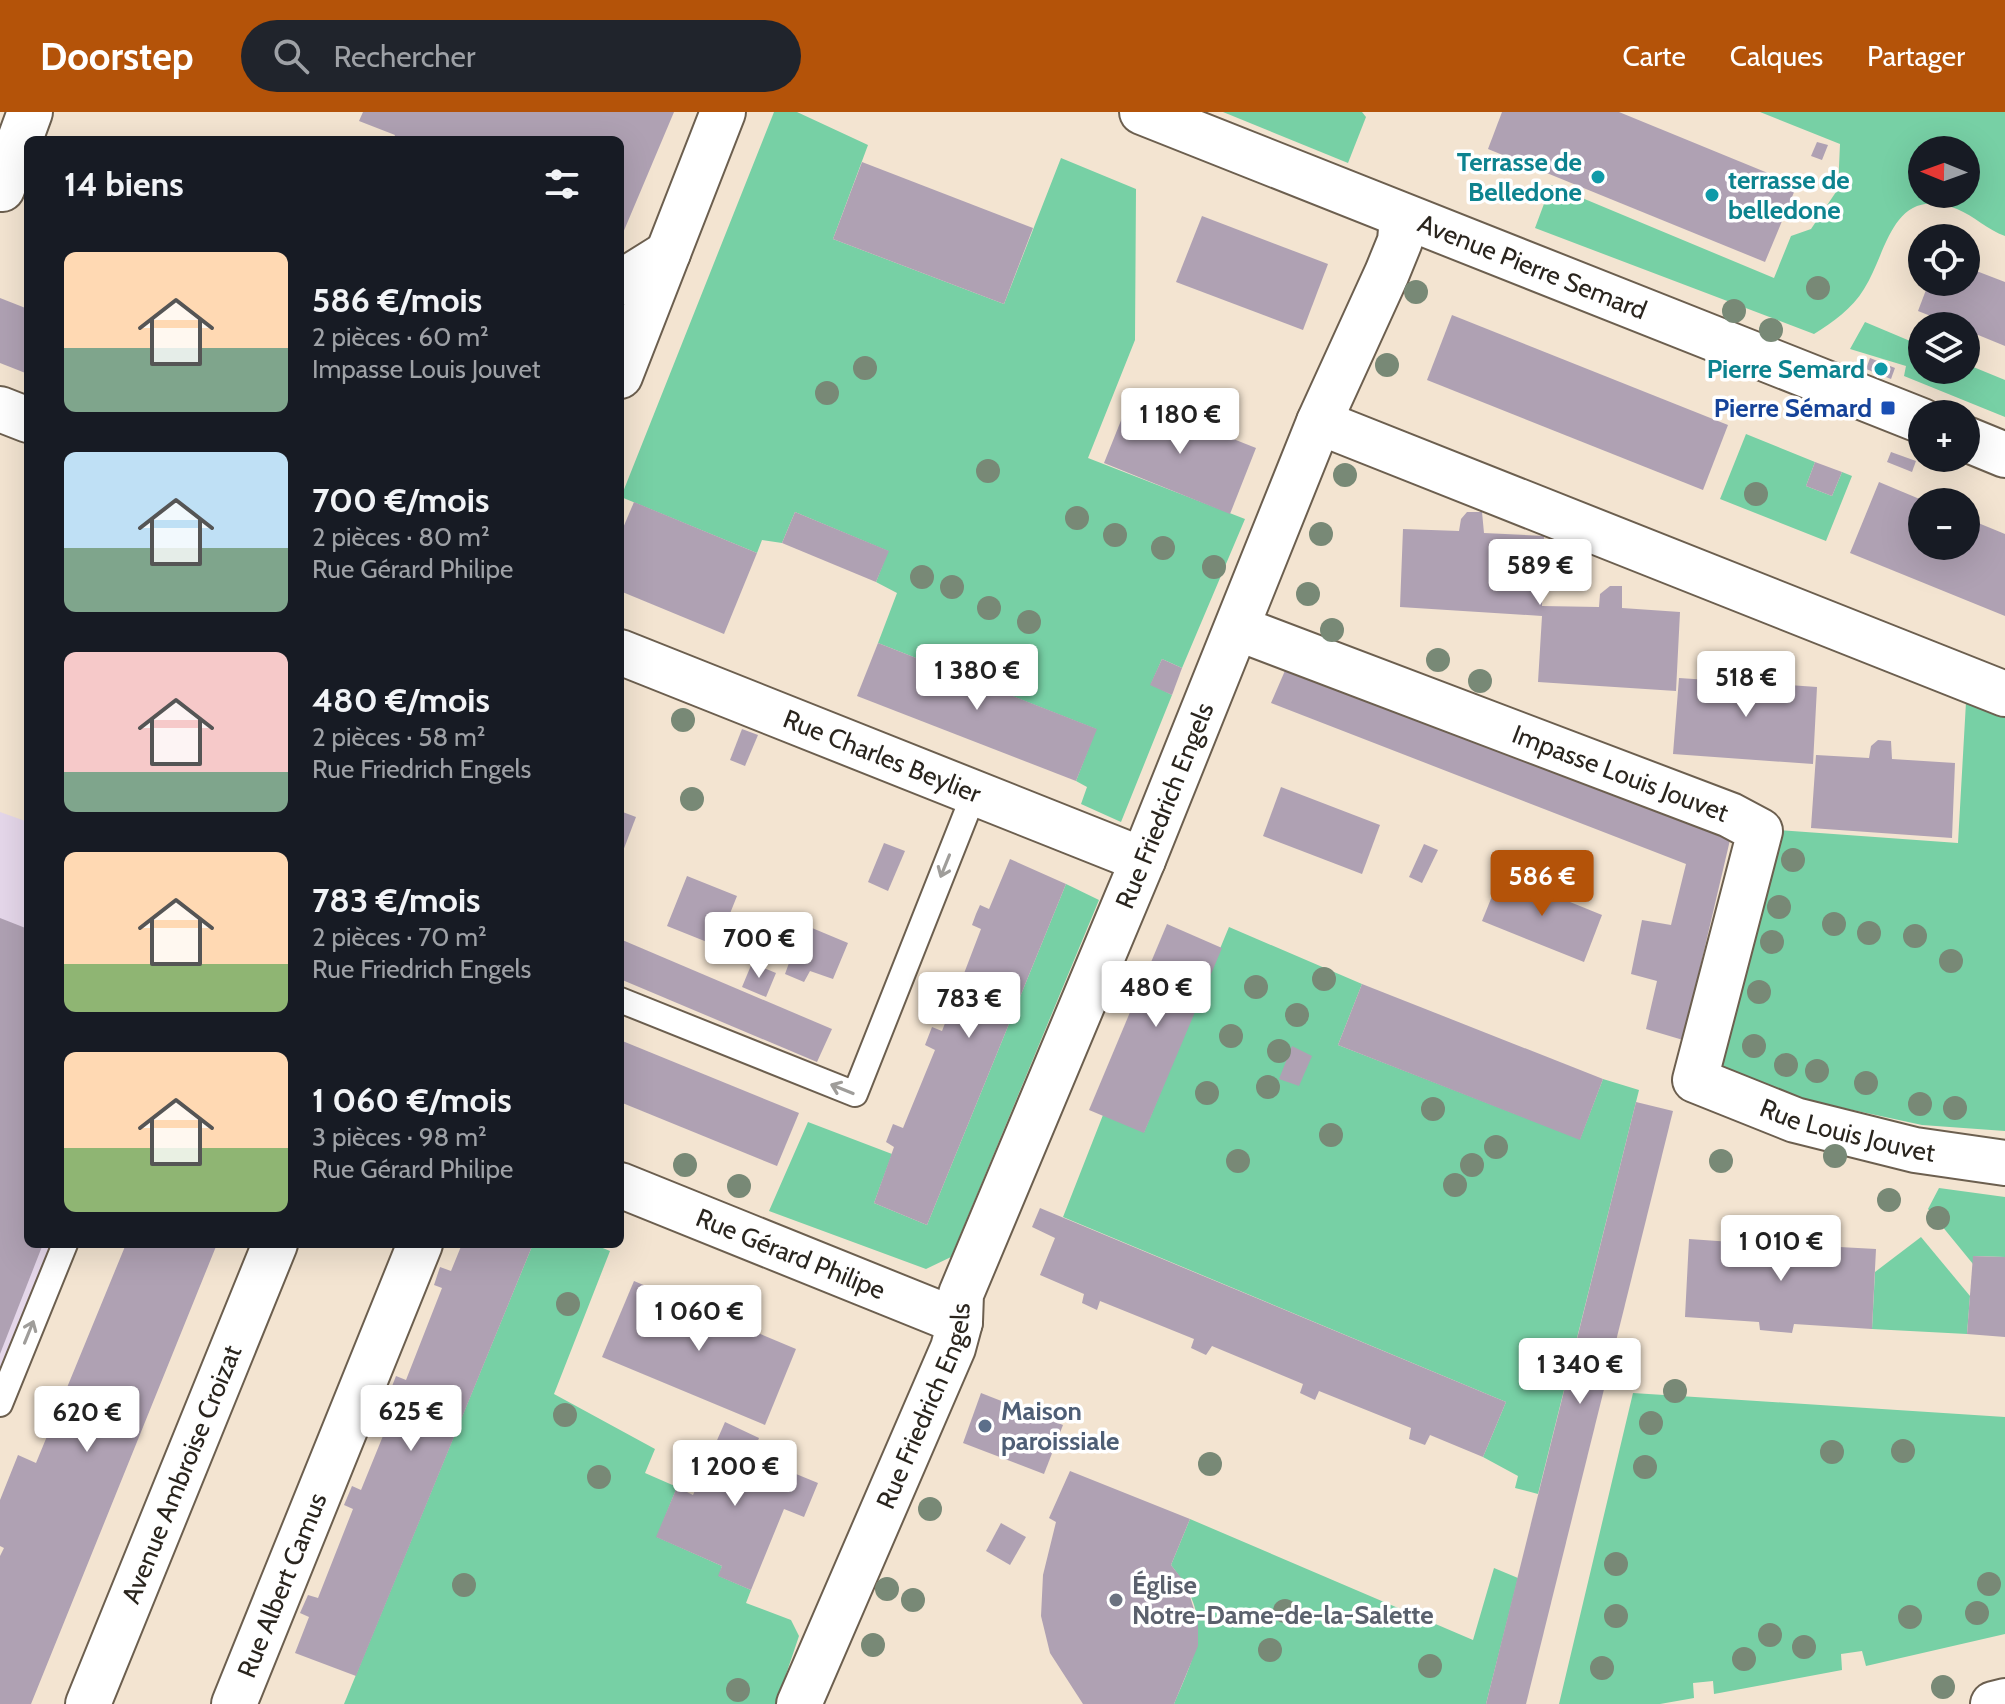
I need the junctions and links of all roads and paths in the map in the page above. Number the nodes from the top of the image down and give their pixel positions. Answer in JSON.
{"nodes":[{"id":1,"x":30,"y":112,"type":"edge"},
{"id":2,"x":723,"y":112,"type":"edge"},
{"id":3,"x":1142,"y":112,"type":"edge"},
{"id":4,"x":10,"y":188,"type":"edge"},
{"id":5,"x":1402,"y":217,"type":"junction"},
{"id":6,"x":668,"y":253,"type":"junction"},
{"id":7,"x":624,"y":280,"type":"edge"},
{"id":8,"x":624,"y":361,"type":"edge"},
{"id":9,"x":0,"y":409,"type":"edge"},
{"id":10,"x":1908,"y":416,"type":"edge"},
{"id":11,"x":24,"y":418,"type":"edge"},
{"id":12,"x":1319,"y":422,"type":"junction"},
{"id":13,"x":1980,"y":445,"type":"edge"},
{"id":14,"x":2005,"y":455,"type":"edge"},
{"id":15,"x":1237,"y":628,"type":"junction"},
{"id":16,"x":624,"y":654,"type":"edge"},
{"id":17,"x":2005,"y":694,"type":"edge"},
{"id":18,"x":974,"y":794,"type":"junction"},
{"id":19,"x":1143,"y":860,"type":"junction"},
{"id":20,"x":624,"y":1002,"type":"edge"},
{"id":21,"x":1695,"y":1080,"type":"joint"},
{"id":22,"x":2005,"y":1163,"type":"edge"},
{"id":23,"x":624,"y":1187,"type":"edge"},
{"id":24,"x":63,"y":1248,"type":"edge"},
{"id":25,"x":273,"y":1248,"type":"edge"},
{"id":26,"x":418,"y":1248,"type":"edge"},
{"id":27,"x":960,"y":1322,"type":"junction"},
{"id":28,"x":0,"y":1404,"type":"edge"},
{"id":29,"x":2005,"y":1701,"type":"edge"},
{"id":30,"x":88,"y":1704,"type":"edge"},
{"id":31,"x":234,"y":1704,"type":"edge"},
{"id":32,"x":799,"y":1704,"type":"edge"},
{"id":33,"x":1993,"y":1704,"type":"edge"}],
"edges":[{"from":1,"to":4,"type":"street"},
{"from":2,"to":6,"type":"street"},
{"from":3,"to":5,"type":"street","name":"Avenue Pierre Semard"},
{"from":5,"to":10,"type":"street","name":"Avenue Pierre Semard"},
{"from":5,"to":12,"type":"street","name":"Rue Friedrich Engels"},
{"from":6,"to":7,"type":"street"},
{"from":6,"to":8,"type":"street"},
{"from":9,"to":11,"type":"street"},
{"from":12,"to":15,"type":"street","name":"Rue Friedrich Engels"},
{"from":12,"to":17,"type":"street"},
{"from":13,"to":14,"type":"street"},
{"from":15,"to":19,"type":"street","name":"Rue Friedrich Engels"},
{"from":15,"to":21,"type":"street","name":"Impasse Louis Jouvet"},
{"from":16,"to":18,"type":"street","name":"Rue Charles Beylier"},
{"from":18,"to":19,"type":"street","name":"Rue Charles Beylier"},
{"from":18,"to":20,"type":"lane","one_way":true},
{"from":19,"to":27,"type":"street","name":"Rue Friedrich Engels"},
{"from":21,"to":22,"type":"street","name":"Rue Louis Jouvet"},
{"from":23,"to":27,"type":"street","name":"Rue Gérard Philipe"},
{"from":28,"to":24,"type":"lane","one_way":true},
{"from":25,"to":30,"type":"street","name":"Avenue Ambroise Croizat"},
{"from":26,"to":31,"type":"street","name":"Rue Albert Camus"},
{"from":27,"to":32,"type":"street","name":"Rue Friedrich Engels"},
{"from":29,"to":33,"type":"street"}]}
